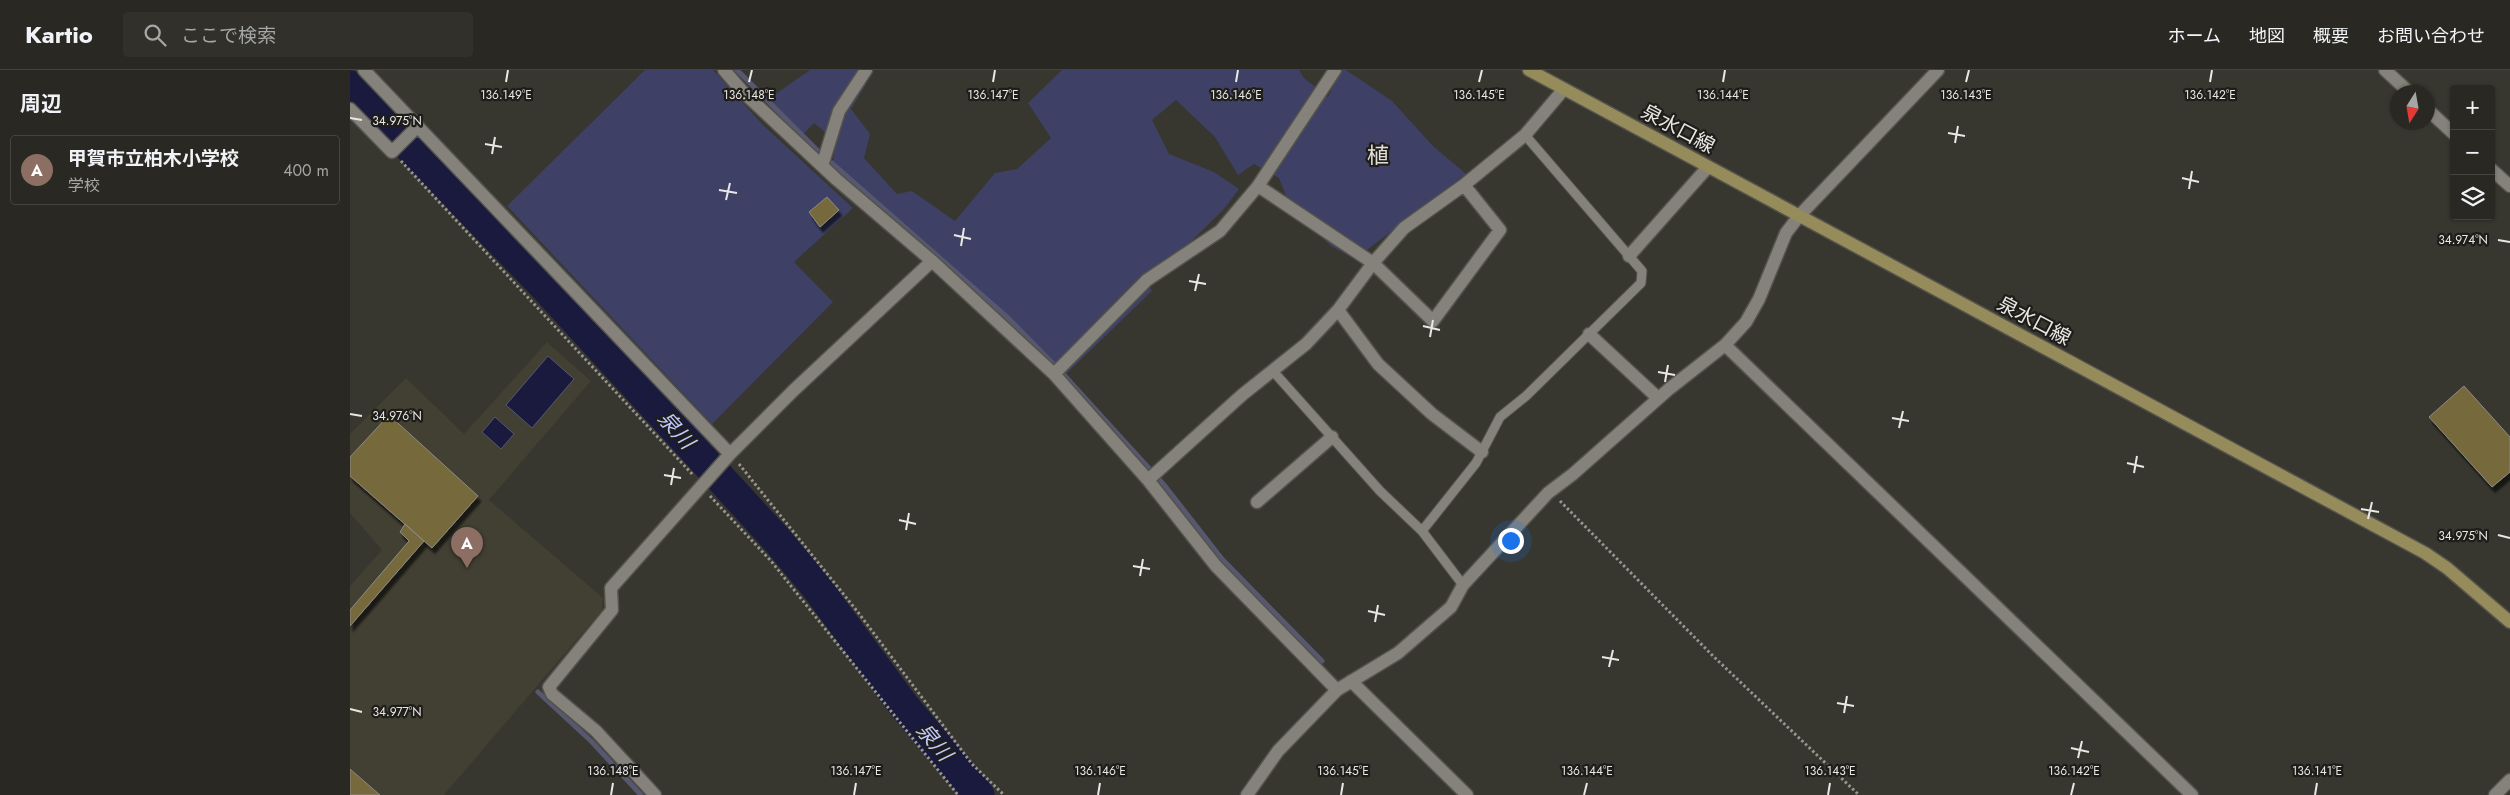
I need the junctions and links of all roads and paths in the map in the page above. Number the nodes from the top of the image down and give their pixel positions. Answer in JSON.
{"nodes":[{"id":1,"x":364,"y":70,"type":"edge"},
{"id":2,"x":724,"y":70,"type":"edge"},
{"id":3,"x":866,"y":70,"type":"edge"},
{"id":4,"x":1335,"y":70,"type":"edge"},
{"id":5,"x":1529,"y":70,"type":"edge"},
{"id":6,"x":1938,"y":70,"type":"edge"},
{"id":7,"x":2385,"y":70,"type":"edge"},
{"id":8,"x":2401,"y":85,"type":"edge"},
{"id":9,"x":1564,"y":89,"type":"junction"},
{"id":10,"x":350,"y":109,"type":"edge"},
{"id":11,"x":2435,"y":116,"type":"edge"},
{"id":12,"x":418,"y":126,"type":"junction"},
{"id":13,"x":2450,"y":130,"type":"edge"},
{"id":14,"x":1525,"y":135,"type":"junction"},
{"id":15,"x":392,"y":152,"type":"junction"},
{"id":16,"x":822,"y":166,"type":"junction"},
{"id":17,"x":1708,"y":167,"type":"junction"},
{"id":18,"x":2495,"y":173,"type":"edge"},
{"id":19,"x":1464,"y":185,"type":"junction"},
{"id":20,"x":1258,"y":186,"type":"junction"},
{"id":21,"x":2510,"y":186,"type":"edge"},
{"id":22,"x":1799,"y":216,"type":"junction"},
{"id":23,"x":1628,"y":256,"type":"junction"},
{"id":24,"x":932,"y":261,"type":"junction"},
{"id":25,"x":1373,"y":263,"type":"junction"},
{"id":26,"x":1338,"y":310,"type":"junction"},
{"id":27,"x":1589,"y":334,"type":"junction"},
{"id":28,"x":1725,"y":344,"type":"junction"},
{"id":29,"x":1272,"y":370,"type":"junction"},
{"id":30,"x":1054,"y":374,"type":"junction"},
{"id":31,"x":1658,"y":398,"type":"junction"},
{"id":32,"x":1332,"y":437,"type":"junction"},
{"id":33,"x":1482,"y":452,"type":"junction"},
{"id":34,"x":730,"y":454,"type":"junction"},
{"id":35,"x":1148,"y":480,"type":"junction"},
{"id":36,"x":704,"y":484,"type":"junction"},
{"id":37,"x":1548,"y":493,"type":"junction"},
{"id":38,"x":1257,"y":502,"type":"dead end"},
{"id":39,"x":1422,"y":531,"type":"junction"},
{"id":40,"x":1464,"y":585,"type":"junction"},
{"id":41,"x":2510,"y":622,"type":"edge"},
{"id":42,"x":1351,"y":682,"type":"junction"},
{"id":43,"x":1337,"y":690,"type":"junction"},
{"id":44,"x":2510,"y":780,"type":"edge"},
{"id":45,"x":655,"y":795,"type":"edge"},
{"id":46,"x":958,"y":795,"type":"edge"},
{"id":47,"x":1004,"y":795,"type":"edge"},
{"id":48,"x":1247,"y":795,"type":"edge"},
{"id":49,"x":1468,"y":795,"type":"edge"},
{"id":50,"x":1859,"y":795,"type":"edge"},
{"id":51,"x":2192,"y":795,"type":"edge"},
{"id":52,"x":2495,"y":795,"type":"edge"}],
"edges":[{"from":1,"to":12,"type":"street"},
{"from":2,"to":16,"type":"street"},
{"from":3,"to":16,"type":"street"},
{"from":4,"to":20,"type":"street"},
{"from":5,"to":9,"type":"main road","name":"泉水口線"},
{"from":6,"to":22,"type":"street"},
{"from":7,"to":8,"type":"street"},
{"from":9,"to":14,"type":"street"},
{"from":9,"to":17,"type":"main road","name":"泉水口線"},
{"from":10,"to":15,"type":"street"},
{"from":11,"to":13,"type":"street"},
{"from":12,"to":15,"type":"street"},
{"from":12,"to":34,"type":"street"},
{"from":14,"to":19,"type":"street"},
{"from":14,"to":23,"type":"lane"},
{"from":15,"to":36,"type":"path"},
{"from":16,"to":24,"type":"street"},
{"from":17,"to":22,"type":"main road","name":"泉水口線"},
{"from":17,"to":23,"type":"street"},
{"from":18,"to":21,"type":"street"},
{"from":19,"to":25,"type":"street"},
{"from":19,"to":25,"type":"street"},
{"from":20,"to":25,"type":"street"},
{"from":20,"to":30,"type":"street"},
{"from":22,"to":28,"type":"street"},
{"from":22,"to":41,"type":"main road","name":"泉水口線"},
{"from":23,"to":27,"type":"lane"},
{"from":24,"to":30,"type":"street"},
{"from":24,"to":34,"type":"street"},
{"from":25,"to":26,"type":"street"},
{"from":26,"to":29,"type":"street"},
{"from":26,"to":33,"type":"street"},
{"from":27,"to":31,"type":"street"},
{"from":27,"to":33,"type":"lane"},
{"from":28,"to":31,"type":"street"},
{"from":28,"to":51,"type":"street"},
{"from":29,"to":32,"type":"lane"},
{"from":29,"to":35,"type":"street"},
{"from":30,"to":35,"type":"street"},
{"from":31,"to":37,"type":"street"},
{"from":32,"to":38,"type":"street"},
{"from":32,"to":39,"type":"lane"},
{"from":33,"to":39,"type":"lane"},
{"from":34,"to":36,"type":"street"},
{"from":34,"to":47,"type":"path"},
{"from":35,"to":43,"type":"street"},
{"from":36,"to":45,"type":"street"},
{"from":36,"to":46,"type":"path"},
{"from":37,"to":40,"type":"street"},
{"from":37,"to":50,"type":"path"},
{"from":39,"to":40,"type":"lane"},
{"from":40,"to":42,"type":"street"},
{"from":42,"to":43,"type":"street"},
{"from":42,"to":49,"type":"street"},
{"from":43,"to":48,"type":"street"},
{"from":44,"to":52,"type":"street"}]}
